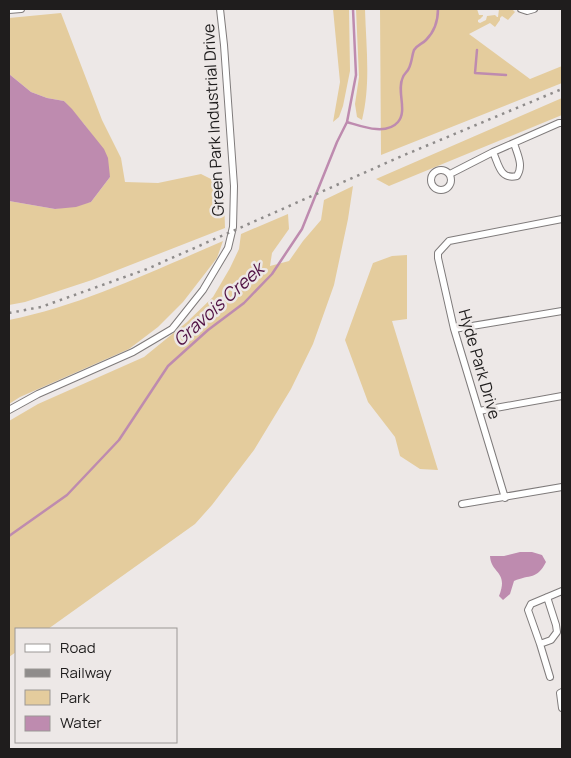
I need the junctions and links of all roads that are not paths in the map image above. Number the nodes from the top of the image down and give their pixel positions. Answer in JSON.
{"nodes":[{"id":1,"x":21,"y":9,"type":"edge"},
{"id":2,"x":220,"y":9,"type":"edge"},
{"id":3,"x":521,"y":9,"type":"edge"},
{"id":4,"x":534,"y":9,"type":"edge"},
{"id":5,"x":9,"y":10,"type":"edge"},
{"id":6,"x":562,"y":123,"type":"edge"},
{"id":7,"x":514,"y":143,"type":"junction"},
{"id":8,"x":493,"y":152,"type":"junction"},
{"id":9,"x":450,"y":174,"type":"dead end"},
{"id":10,"x":562,"y":218,"type":"edge"},
{"id":11,"x":562,"y":311,"type":"edge"},
{"id":12,"x":454,"y":329,"type":"junction"},
{"id":13,"x":562,"y":396,"type":"edge"},
{"id":14,"x":9,"y":410,"type":"edge"},
{"id":15,"x":479,"y":411,"type":"junction"},
{"id":16,"x":562,"y":487,"type":"edge"},
{"id":17,"x":505,"y":498,"type":"junction"},
{"id":18,"x":462,"y":504,"type":"dead end"},
{"id":19,"x":562,"y":591,"type":"edge"},
{"id":20,"x":547,"y":597,"type":"junction"},
{"id":21,"x":540,"y":644,"type":"junction"},
{"id":22,"x":550,"y":677,"type":"dead end"},
{"id":23,"x":562,"y":692,"type":"edge"},
{"id":24,"x":562,"y":708,"type":"edge"}],
"edges":[{"from":1,"to":5,"type":"street"},
{"from":2,"to":14,"type":"street","name":"Green Park Industrial Drive"},
{"from":3,"to":4,"type":"street"},
{"from":6,"to":7,"type":"street"},
{"from":7,"to":8,"type":"street"},
{"from":7,"to":8,"type":"street"},
{"from":8,"to":9,"type":"street"},
{"from":10,"to":12,"type":"street","name":"Hyde Park Drive"},
{"from":11,"to":12,"type":"street"},
{"from":12,"to":15,"type":"street","name":"Hyde Park Drive"},
{"from":13,"to":15,"type":"street"},
{"from":15,"to":17,"type":"street","name":"Hyde Park Drive"},
{"from":16,"to":17,"type":"street"},
{"from":17,"to":18,"type":"street"},
{"from":19,"to":20,"type":"street"},
{"from":20,"to":21,"type":"street"},
{"from":20,"to":21,"type":"street"},
{"from":21,"to":22,"type":"street"},
{"from":23,"to":24,"type":"street"}]}
